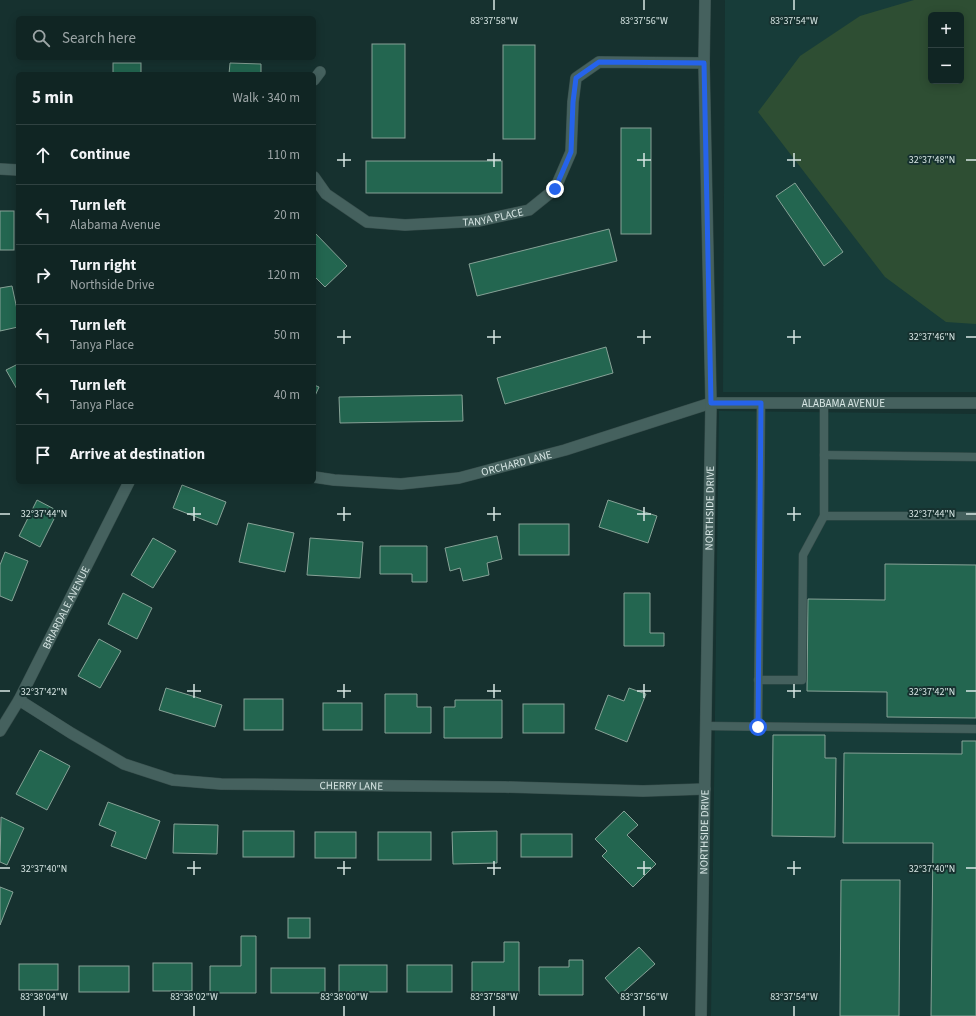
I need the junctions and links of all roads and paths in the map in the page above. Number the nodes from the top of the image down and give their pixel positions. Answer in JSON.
{"nodes":[{"id":1,"x":705,"y":0,"type":"edge"},
{"id":2,"x":704,"y":63,"type":"junction"},
{"id":3,"x":0,"y":169,"type":"edge"},
{"id":4,"x":16,"y":170,"type":"edge"},
{"id":5,"x":316,"y":180,"type":"edge"},
{"id":6,"x":711,"y":403,"type":"junction"},
{"id":7,"x":761,"y":403,"type":"junction"},
{"id":8,"x":824,"y":403,"type":"junction"},
{"id":9,"x":976,"y":403,"type":"edge"},
{"id":10,"x":824,"y":455,"type":"junction"},
{"id":11,"x":976,"y":457,"type":"edge"},
{"id":12,"x":316,"y":477,"type":"edge"},
{"id":13,"x":128,"y":484,"type":"edge"},
{"id":14,"x":824,"y":516,"type":"junction"},
{"id":15,"x":976,"y":516,"type":"edge"},
{"id":16,"x":758,"y":680,"type":"junction"},
{"id":17,"x":19,"y":700,"type":"junction"},
{"id":18,"x":706,"y":726,"type":"junction"},
{"id":19,"x":758,"y":727,"type":"junction"},
{"id":20,"x":976,"y":729,"type":"edge"},
{"id":21,"x":0,"y":731,"type":"edge"},
{"id":22,"x":706,"y":789,"type":"junction"},
{"id":23,"x":701,"y":1016,"type":"edge"}],
"edges":[{"from":1,"to":2,"type":"street","name":"NORTHSIDE DRIVE"},
{"from":2,"to":5,"type":"street","name":"TANYA PLACE"},
{"from":2,"to":6,"type":"street","name":"NORTHSIDE DRIVE"},
{"from":3,"to":4,"type":"street"},
{"from":6,"to":7,"type":"street","name":"ALABAMA AVENUE"},
{"from":6,"to":12,"type":"street","name":"ORCHARD LANE"},
{"from":6,"to":18,"type":"street","name":"NORTHSIDE DRIVE"},
{"from":7,"to":8,"type":"street","name":"ALABAMA AVENUE"},
{"from":7,"to":16,"type":"lane"},
{"from":8,"to":9,"type":"street","name":"ALABAMA AVENUE"},
{"from":8,"to":10,"type":"lane"},
{"from":10,"to":11,"type":"lane"},
{"from":10,"to":14,"type":"lane"},
{"from":13,"to":17,"type":"street","name":"BRIARDALE AVENUE"},
{"from":14,"to":15,"type":"lane"},
{"from":14,"to":16,"type":"lane"},
{"from":16,"to":19,"type":"lane"},
{"from":17,"to":21,"type":"street","name":"BRIARDALE AVENUE"},
{"from":17,"to":22,"type":"street","name":"CHERRY LANE"},
{"from":18,"to":19,"type":"lane"},
{"from":18,"to":22,"type":"street","name":"NORTHSIDE DRIVE"},
{"from":19,"to":20,"type":"lane"},
{"from":22,"to":23,"type":"street","name":"NORTHSIDE DRIVE"}]}
